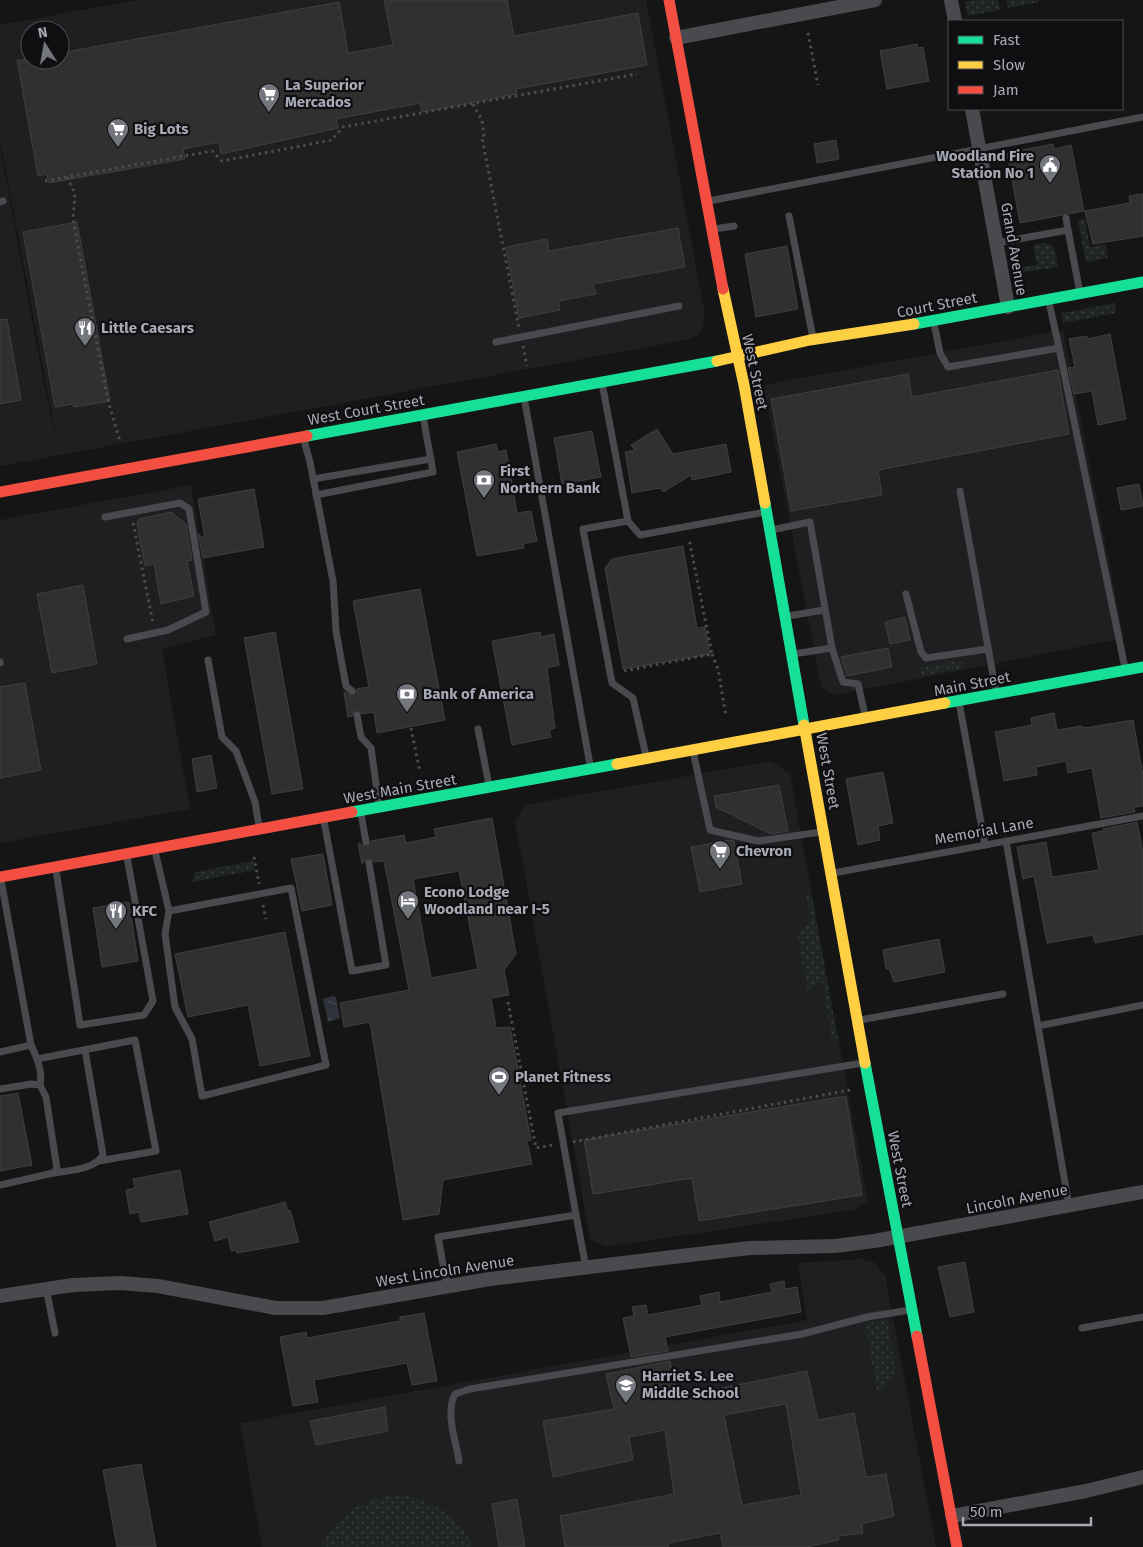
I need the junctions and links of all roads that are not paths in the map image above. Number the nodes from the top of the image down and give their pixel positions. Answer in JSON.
{"nodes":[{"id":1,"x":669,"y":0,"type":"edge"},
{"id":2,"x":875,"y":0,"type":"edge"},
{"id":3,"x":951,"y":0,"type":"edge"},
{"id":4,"x":955,"y":20,"type":"edge"},
{"id":5,"x":676,"y":38,"type":"junction"},
{"id":6,"x":972,"y":110,"type":"edge"},
{"id":7,"x":1143,"y":117,"type":"edge"},
{"id":8,"x":979,"y":148,"type":"junction"},
{"id":9,"x":706,"y":202,"type":"junction"},
{"id":10,"x":789,"y":216,"type":"dead end"},
{"id":11,"x":1066,"y":218,"type":"dead end"},
{"id":12,"x":734,"y":226,"type":"dead end"},
{"id":13,"x":712,"y":230,"type":"junction"},
{"id":14,"x":1068,"y":230,"type":"junction"},
{"id":15,"x":996,"y":244,"type":"junction"},
{"id":16,"x":1143,"y":282,"type":"edge"},
{"id":17,"x":1080,"y":294,"type":"junction"},
{"id":18,"x":1049,"y":299,"type":"junction"},
{"id":19,"x":679,"y":306,"type":"dead end"},
{"id":20,"x":1008,"y":307,"type":"junction"},
{"id":21,"x":934,"y":320,"type":"junction"},
{"id":22,"x":813,"y":340,"type":"junction"},
{"id":23,"x":496,"y":342,"type":"dead end"},
{"id":24,"x":1059,"y":348,"type":"junction"},
{"id":25,"x":737,"y":356,"type":"junction"},
{"id":26,"x":602,"y":382,"type":"junction"},
{"id":27,"x":524,"y":396,"type":"junction"},
{"id":28,"x":423,"y":415,"type":"junction"},
{"id":29,"x":303,"y":437,"type":"junction"},
{"id":30,"x":431,"y":459,"type":"junction"},
{"id":31,"x":313,"y":479,"type":"junction"},
{"id":32,"x":960,"y":490,"type":"dead end"},
{"id":33,"x":0,"y":492,"type":"edge"},
{"id":34,"x":316,"y":495,"type":"junction"},
{"id":35,"x":767,"y":512,"type":"junction"},
{"id":36,"x":105,"y":517,"type":"dead end"},
{"id":37,"x":628,"y":521,"type":"junction"},
{"id":38,"x":770,"y":530,"type":"junction"},
{"id":39,"x":906,"y":594,"type":"dead end"},
{"id":40,"x":824,"y":610,"type":"junction"},
{"id":41,"x":786,"y":616,"type":"junction"},
{"id":42,"x":128,"y":639,"type":"dead end"},
{"id":43,"x":832,"y":648,"type":"junction"},
{"id":44,"x":988,"y":649,"type":"junction"},
{"id":45,"x":792,"y":654,"type":"junction"},
{"id":46,"x":208,"y":660,"type":"dead end"},
{"id":47,"x":1143,"y":667,"type":"edge"},
{"id":48,"x":1125,"y":671,"type":"junction"},
{"id":49,"x":352,"y":691,"type":"dead end"},
{"id":50,"x":996,"y":695,"type":"junction"},
{"id":51,"x":959,"y":702,"type":"junction"},
{"id":52,"x":357,"y":715,"type":"dead end"},
{"id":53,"x":866,"y":719,"type":"junction"},
{"id":54,"x":478,"y":729,"type":"dead end"},
{"id":55,"x":806,"y":730,"type":"junction"},
{"id":56,"x":693,"y":751,"type":"junction"},
{"id":57,"x":647,"y":759,"type":"junction"},
{"id":58,"x":591,"y":769,"type":"junction"},
{"id":59,"x":489,"y":788,"type":"junction"},
{"id":60,"x":380,"y":808,"type":"junction"},
{"id":61,"x":360,"y":812,"type":"junction"},
{"id":62,"x":1143,"y":816,"type":"edge"},
{"id":63,"x":323,"y":818,"type":"junction"},
{"id":64,"x":260,"y":829,"type":"junction"},
{"id":65,"x":824,"y":832,"type":"junction"},
{"id":66,"x":1006,"y":841,"type":"junction"},
{"id":67,"x":366,"y":842,"type":"dead end"},
{"id":68,"x":985,"y":845,"type":"junction"},
{"id":69,"x":154,"y":849,"type":"junction"},
{"id":70,"x":126,"y":854,"type":"junction"},
{"id":71,"x":369,"y":863,"type":"dead end"},
{"id":72,"x":56,"y":867,"type":"junction"},
{"id":73,"x":830,"y":873,"type":"junction"},
{"id":74,"x":0,"y":877,"type":"edge"},
{"id":75,"x":169,"y":911,"type":"junction"},
{"id":76,"x":1003,"y":994,"type":"dead end"},
{"id":77,"x":1143,"y":1005,"type":"edge"},
{"id":78,"x":857,"y":1021,"type":"junction"},
{"id":79,"x":1038,"y":1026,"type":"junction"},
{"id":80,"x":31,"y":1045,"type":"junction"},
{"id":81,"x":85,"y":1050,"type":"junction"},
{"id":82,"x":0,"y":1052,"type":"edge"},
{"id":83,"x":38,"y":1059,"type":"junction"},
{"id":84,"x":864,"y":1063,"type":"junction"},
{"id":85,"x":40,"y":1085,"type":"junction"},
{"id":86,"x":0,"y":1090,"type":"edge"},
{"id":87,"x":99,"y":1162,"type":"junction"},
{"id":88,"x":53,"y":1173,"type":"junction"},
{"id":89,"x":0,"y":1185,"type":"edge"},
{"id":90,"x":1143,"y":1192,"type":"edge"},
{"id":91,"x":1069,"y":1206,"type":"junction"},
{"id":92,"x":576,"y":1215,"type":"junction"},
{"id":93,"x":898,"y":1237,"type":"junction"},
{"id":94,"x":586,"y":1268,"type":"junction"},
{"id":95,"x":447,"y":1286,"type":"junction"},
{"id":96,"x":46,"y":1288,"type":"junction"},
{"id":97,"x":0,"y":1296,"type":"edge"},
{"id":98,"x":911,"y":1310,"type":"junction"},
{"id":99,"x":1143,"y":1317,"type":"edge"},
{"id":100,"x":1082,"y":1328,"type":"dead end"},
{"id":101,"x":55,"y":1333,"type":"dead end"},
{"id":102,"x":459,"y":1462,"type":"dead end"},
{"id":103,"x":1143,"y":1477,"type":"edge"},
{"id":104,"x":952,"y":1516,"type":"junction"},
{"id":105,"x":957,"y":1547,"type":"edge"}],
"edges":[{"from":1,"to":5,"type":"main road","name":"West Street"},
{"from":2,"to":5,"type":"street"},
{"from":3,"to":4,"type":"street"},
{"from":5,"to":9,"type":"main road","name":"West Street"},
{"from":6,"to":8,"type":"street","name":"Grand Avenue"},
{"from":7,"to":8,"type":"lane"},
{"from":8,"to":9,"type":"lane"},
{"from":8,"to":15,"type":"street","name":"Grand Avenue"},
{"from":9,"to":13,"type":"main road","name":"West Street"},
{"from":10,"to":22,"type":"lane"},
{"from":11,"to":14,"type":"lane"},
{"from":12,"to":13,"type":"lane"},
{"from":13,"to":25,"type":"main road","name":"West Street"},
{"from":14,"to":15,"type":"lane"},
{"from":14,"to":17,"type":"lane"},
{"from":15,"to":20,"type":"street","name":"Grand Avenue"},
{"from":16,"to":17,"type":"main road","name":"Court Street"},
{"from":17,"to":18,"type":"main road","name":"Court Street"},
{"from":18,"to":20,"type":"main road","name":"Court Street"},
{"from":18,"to":24,"type":"lane"},
{"from":19,"to":23,"type":"lane"},
{"from":20,"to":21,"type":"main road","name":"Court Street"},
{"from":21,"to":22,"type":"main road","name":"Court Street"},
{"from":21,"to":24,"type":"lane"},
{"from":22,"to":25,"type":"main road","name":"Court Street"},
{"from":24,"to":48,"type":"lane"},
{"from":25,"to":26,"type":"main road","name":"West Court Street"},
{"from":25,"to":35,"type":"main road","name":"West Street"},
{"from":26,"to":27,"type":"main road","name":"West Court Street"},
{"from":26,"to":37,"type":"lane"},
{"from":27,"to":28,"type":"main road","name":"West Court Street"},
{"from":27,"to":58,"type":"lane"},
{"from":28,"to":29,"type":"main road","name":"West Court Street"},
{"from":28,"to":30,"type":"lane"},
{"from":29,"to":31,"type":"lane"},
{"from":29,"to":33,"type":"main road","name":"West Court Street"},
{"from":30,"to":31,"type":"lane"},
{"from":30,"to":34,"type":"lane"},
{"from":31,"to":34,"type":"lane"},
{"from":32,"to":44,"type":"lane"},
{"from":34,"to":49,"type":"lane"},
{"from":35,"to":37,"type":"lane"},
{"from":35,"to":38,"type":"main road","name":"West Street"},
{"from":36,"to":42,"type":"lane"},
{"from":37,"to":57,"type":"lane"},
{"from":38,"to":40,"type":"lane"},
{"from":38,"to":41,"type":"main road","name":"West Street"},
{"from":39,"to":44,"type":"lane"},
{"from":40,"to":41,"type":"lane"},
{"from":40,"to":43,"type":"lane"},
{"from":41,"to":45,"type":"main road","name":"West Street"},
{"from":43,"to":45,"type":"lane"},
{"from":43,"to":53,"type":"lane"},
{"from":44,"to":50,"type":"lane"},
{"from":45,"to":55,"type":"main road","name":"West Street"},
{"from":46,"to":64,"type":"lane"},
{"from":47,"to":48,"type":"main road","name":"Main Street"},
{"from":48,"to":50,"type":"main road","name":"Main Street"},
{"from":50,"to":51,"type":"main road","name":"Main Street"},
{"from":51,"to":53,"type":"main road","name":"Main Street"},
{"from":51,"to":68,"type":"lane"},
{"from":52,"to":60,"type":"lane"},
{"from":53,"to":55,"type":"main road","name":"Main Street"},
{"from":54,"to":59,"type":"lane"},
{"from":55,"to":56,"type":"main road","name":"West Main Street"},
{"from":55,"to":65,"type":"main road","name":"West Street"},
{"from":56,"to":57,"type":"main road","name":"West Main Street"},
{"from":56,"to":65,"type":"lane"},
{"from":57,"to":58,"type":"main road","name":"West Main Street"},
{"from":58,"to":59,"type":"main road","name":"West Main Street"},
{"from":59,"to":60,"type":"main road","name":"West Main Street"},
{"from":60,"to":61,"type":"main road","name":"West Main Street"},
{"from":61,"to":63,"type":"main road","name":"West Main Street"},
{"from":61,"to":67,"type":"lane"},
{"from":62,"to":66,"type":"lane","name":"Memorial Lane"},
{"from":63,"to":64,"type":"main road","name":"West Main Street"},
{"from":63,"to":71,"type":"lane"},
{"from":64,"to":69,"type":"main road","name":"West Main Street"},
{"from":65,"to":73,"type":"main road","name":"West Street"},
{"from":66,"to":68,"type":"lane","name":"Memorial Lane"},
{"from":66,"to":79,"type":"lane"},
{"from":68,"to":73,"type":"lane","name":"Memorial Lane"},
{"from":69,"to":70,"type":"main road","name":"West Main Street"},
{"from":69,"to":75,"type":"lane"},
{"from":70,"to":72,"type":"main road","name":"West Main Street"},
{"from":70,"to":72,"type":"lane"},
{"from":72,"to":74,"type":"main road","name":"West Main Street"},
{"from":73,"to":78,"type":"main road","name":"West Street"},
{"from":74,"to":80,"type":"lane"},
{"from":75,"to":75,"type":"lane"},
{"from":76,"to":78,"type":"lane"},
{"from":77,"to":79,"type":"lane"},
{"from":78,"to":84,"type":"main road","name":"West Street"},
{"from":79,"to":91,"type":"lane"},
{"from":80,"to":82,"type":"lane"},
{"from":80,"to":83,"type":"lane"},
{"from":81,"to":83,"type":"lane"},
{"from":81,"to":87,"type":"lane"},
{"from":81,"to":87,"type":"lane"},
{"from":83,"to":85,"type":"lane"},
{"from":84,"to":92,"type":"lane"},
{"from":84,"to":93,"type":"main road","name":"West Street"},
{"from":85,"to":86,"type":"lane"},
{"from":85,"to":88,"type":"lane"},
{"from":87,"to":88,"type":"lane"},
{"from":88,"to":89,"type":"lane"},
{"from":90,"to":91,"type":"street","name":"Lincoln Avenue"},
{"from":91,"to":93,"type":"street","name":"Lincoln Avenue"},
{"from":92,"to":94,"type":"lane"},
{"from":92,"to":95,"type":"lane"},
{"from":93,"to":94,"type":"street","name":"West Lincoln Avenue"},
{"from":93,"to":98,"type":"main road","name":"West Street"},
{"from":94,"to":95,"type":"street","name":"West Lincoln Avenue"},
{"from":95,"to":96,"type":"street","name":"West Lincoln Avenue"},
{"from":96,"to":97,"type":"street","name":"West Lincoln Avenue"},
{"from":96,"to":101,"type":"lane"},
{"from":98,"to":102,"type":"lane"},
{"from":98,"to":104,"type":"main road","name":"West Street"},
{"from":99,"to":100,"type":"lane"},
{"from":103,"to":104,"type":"street"},
{"from":104,"to":105,"type":"main road","name":"West Street"}]}
